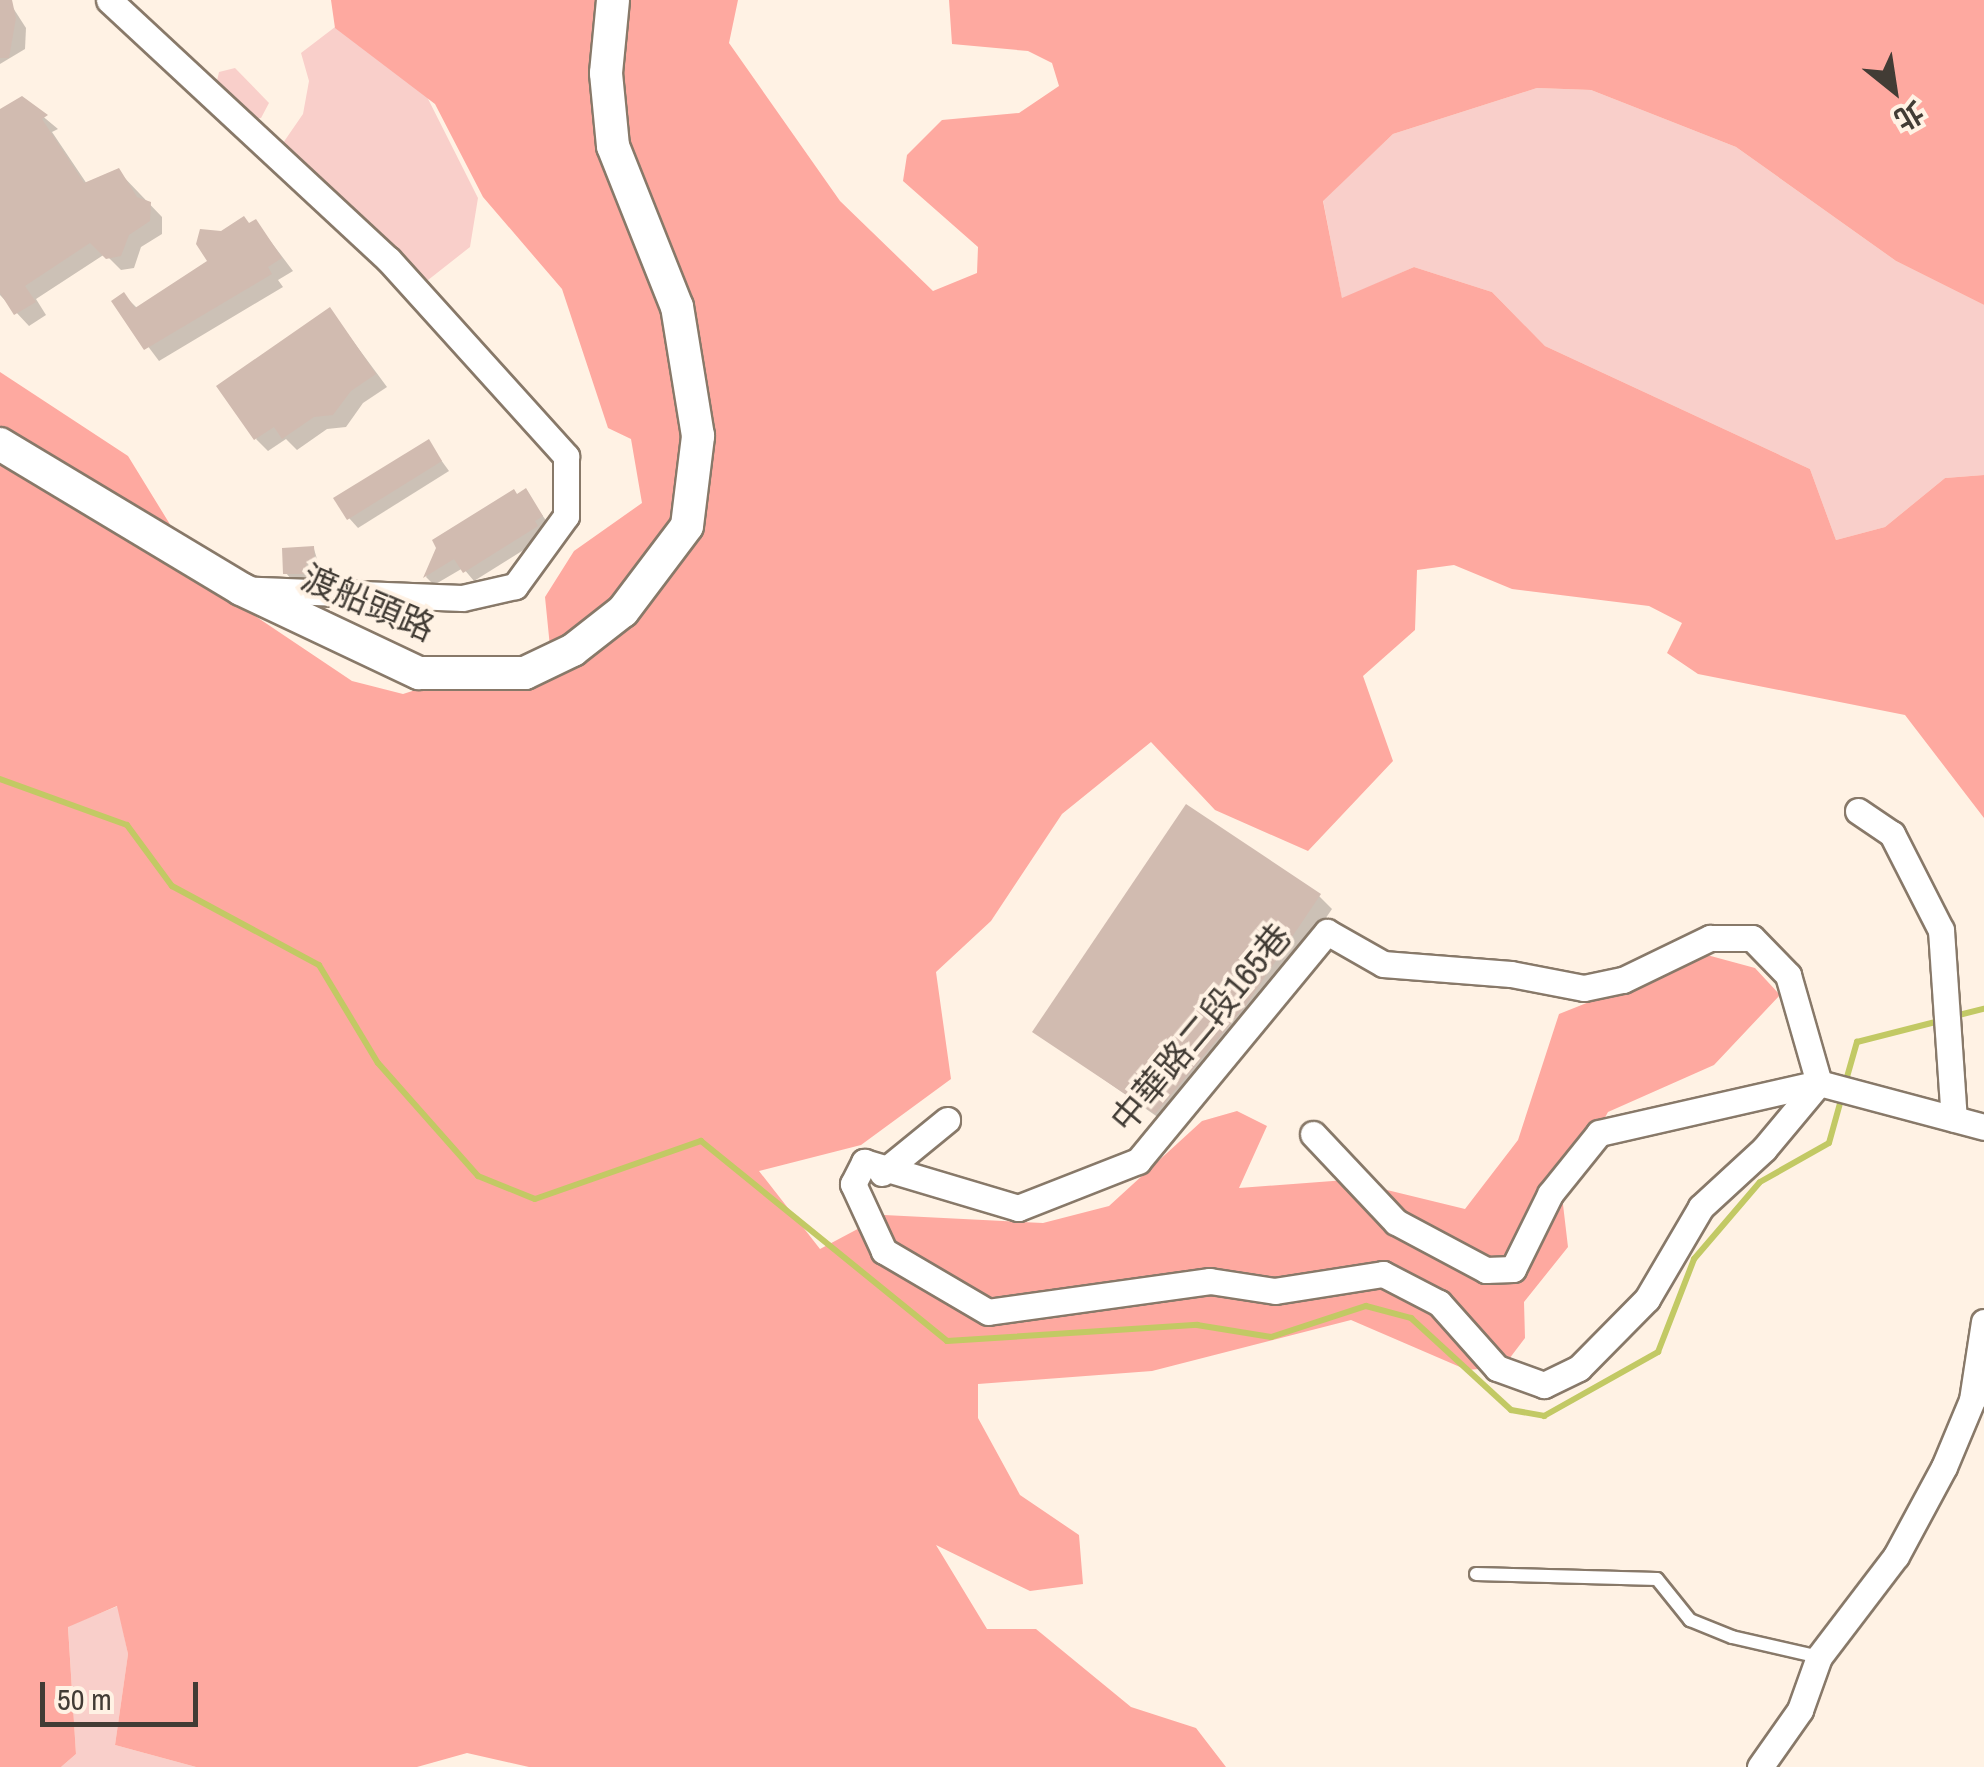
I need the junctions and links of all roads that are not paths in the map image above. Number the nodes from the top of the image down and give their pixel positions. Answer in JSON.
{"nodes":[{"id":1,"x":109,"y":0,"type":"edge"},
{"id":2,"x":613,"y":0,"type":"edge"},
{"id":3,"x":0,"y":444,"type":"edge"},
{"id":4,"x":241,"y":589,"type":"junction"},
{"id":5,"x":1858,"y":810,"type":"dead end"},
{"id":6,"x":1824,"y":1084,"type":"junction"},
{"id":7,"x":1954,"y":1119,"type":"junction"},
{"id":8,"x":946,"y":1120,"type":"dead end"},
{"id":9,"x":1984,"y":1127,"type":"edge"},
{"id":10,"x":1314,"y":1134,"type":"dead end"},
{"id":11,"x":891,"y":1170,"type":"junction"},
{"id":12,"x":1984,"y":1322,"type":"edge"},
{"id":13,"x":1476,"y":1574,"type":"dead end"},
{"id":14,"x":1819,"y":1657,"type":"junction"},
{"id":15,"x":1760,"y":1767,"type":"edge"}],
"edges":[{"from":1,"to":4,"type":"street"},
{"from":2,"to":4,"type":"street","name":"渡船頭路"},
{"from":3,"to":4,"type":"street","name":"渡船頭路"},
{"from":5,"to":7,"type":"street"},
{"from":6,"to":7,"type":"street"},
{"from":6,"to":10,"type":"street"},
{"from":6,"to":11,"type":"street","name":"中華路二段165巷"},
{"from":6,"to":11,"type":"street"},
{"from":7,"to":9,"type":"street"},
{"from":8,"to":11,"type":"street"},
{"from":12,"to":14,"type":"street"},
{"from":13,"to":14,"type":"lane"},
{"from":14,"to":15,"type":"street"}]}
